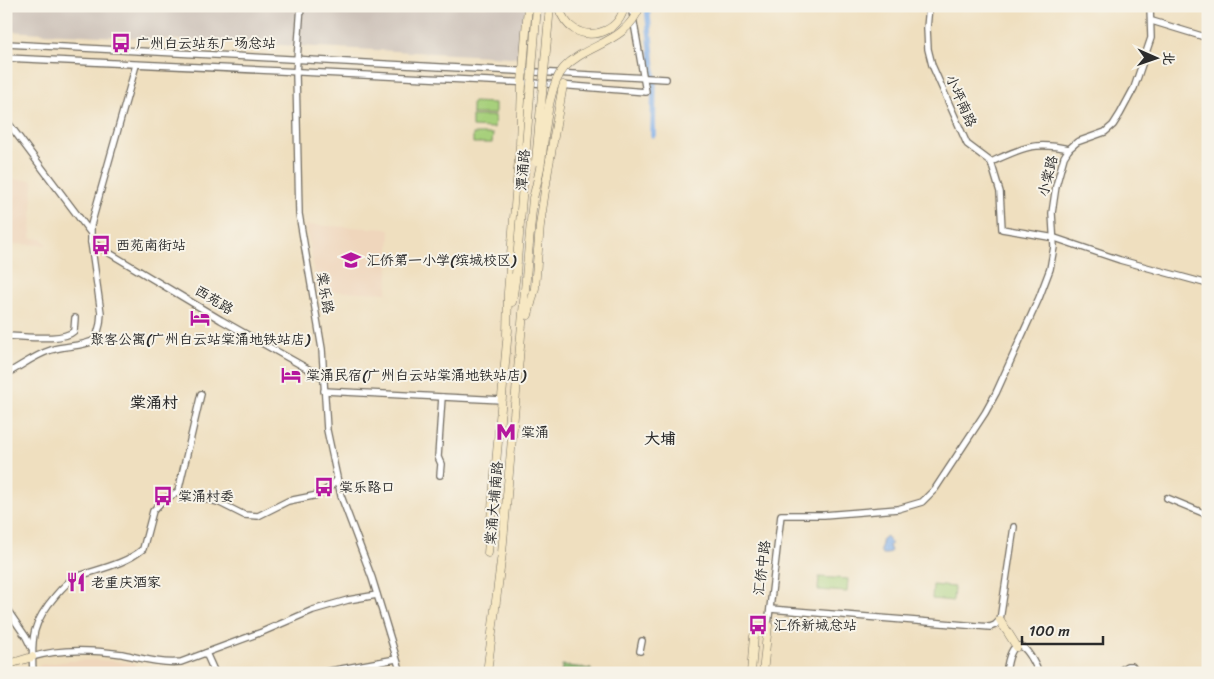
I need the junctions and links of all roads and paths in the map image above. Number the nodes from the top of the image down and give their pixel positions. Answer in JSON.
{"nodes":[{"id":1,"x":301,"y":6,"type":"edge"},
{"id":2,"x":529,"y":6,"type":"edge"},
{"id":3,"x":537,"y":6,"type":"edge"},
{"id":4,"x":550,"y":6,"type":"edge"},
{"id":5,"x":558,"y":6,"type":"edge"},
{"id":6,"x":624,"y":6,"type":"edge"},
{"id":7,"x":631,"y":6,"type":"edge"},
{"id":8,"x":640,"y":6,"type":"edge"},
{"id":9,"x":930,"y":6,"type":"edge"},
{"id":10,"x":1150,"y":6,"type":"edge"},
{"id":11,"x":1152,"y":22,"type":"junction"},
{"id":12,"x":1208,"y":38,"type":"edge"},
{"id":13,"x":6,"y":44,"type":"edge"},
{"id":14,"x":534,"y":49,"type":"junction"},
{"id":15,"x":6,"y":58,"type":"edge"},
{"id":16,"x":296,"y":60,"type":"junction"},
{"id":17,"x":136,"y":65,"type":"junction"},
{"id":18,"x":523,"y":70,"type":"junction"},
{"id":19,"x":296,"y":73,"type":"junction"},
{"id":20,"x":604,"y":75,"type":"junction"},
{"id":21,"x":644,"y":78,"type":"junction"},
{"id":22,"x":666,"y":79,"type":"dead end"},
{"id":23,"x":522,"y":83,"type":"junction"},
{"id":24,"x":563,"y":85,"type":"junction"},
{"id":25,"x":604,"y":88,"type":"junction"},
{"id":26,"x":6,"y":120,"type":"edge"},
{"id":27,"x":1069,"y":148,"type":"junction"},
{"id":28,"x":991,"y":162,"type":"junction"},
{"id":29,"x":533,"y":198,"type":"junction"},
{"id":30,"x":90,"y":232,"type":"junction"},
{"id":31,"x":1055,"y":238,"type":"junction"},
{"id":32,"x":91,"y":242,"type":"junction"},
{"id":33,"x":1208,"y":284,"type":"edge"},
{"id":34,"x":75,"y":318,"type":"dead end"},
{"id":35,"x":507,"y":334,"type":"junction"},
{"id":36,"x":6,"y":336,"type":"edge"},
{"id":37,"x":522,"y":336,"type":"junction"},
{"id":38,"x":6,"y":374,"type":"edge"},
{"id":39,"x":324,"y":378,"type":"junction"},
{"id":40,"x":324,"y":390,"type":"junction"},
{"id":41,"x":201,"y":394,"type":"dead end"},
{"id":42,"x":442,"y":397,"type":"junction"},
{"id":43,"x":502,"y":400,"type":"junction"},
{"id":44,"x":440,"y":475,"type":"dead end"},
{"id":45,"x":337,"y":480,"type":"junction"},
{"id":46,"x":178,"y":492,"type":"junction"},
{"id":47,"x":1167,"y":498,"type":"dead end"},
{"id":48,"x":781,"y":515,"type":"joint"},
{"id":49,"x":1208,"y":515,"type":"edge"},
{"id":50,"x":1014,"y":527,"type":"dead end"},
{"id":51,"x":488,"y":553,"type":"joint"},
{"id":52,"x":502,"y":554,"type":"junction"},
{"id":53,"x":377,"y":595,"type":"junction"},
{"id":54,"x":6,"y":608,"type":"edge"},
{"id":55,"x":770,"y":609,"type":"junction"},
{"id":56,"x":1000,"y":620,"type":"junction"},
{"id":57,"x":768,"y":625,"type":"junction"},
{"id":58,"x":642,"y":641,"type":"dead end"},
{"id":59,"x":1015,"y":648,"type":"junction"},
{"id":60,"x":640,"y":651,"type":"dead end"},
{"id":61,"x":206,"y":654,"type":"junction"},
{"id":62,"x":32,"y":657,"type":"junction"},
{"id":63,"x":6,"y":659,"type":"edge"},
{"id":64,"x":396,"y":660,"type":"junction"},
{"id":65,"x":6,"y":665,"type":"edge"},
{"id":66,"x":33,"y":673,"type":"edge"},
{"id":67,"x":215,"y":673,"type":"edge"},
{"id":68,"x":318,"y":673,"type":"edge"},
{"id":69,"x":401,"y":673,"type":"edge"},
{"id":70,"x":487,"y":673,"type":"edge"},
{"id":71,"x":751,"y":673,"type":"edge"},
{"id":72,"x":763,"y":673,"type":"edge"},
{"id":73,"x":1006,"y":673,"type":"edge"},
{"id":74,"x":1040,"y":673,"type":"edge"},
{"id":75,"x":1117,"y":673,"type":"edge"},
{"id":76,"x":1137,"y":673,"type":"edge"}],
"edges":[{"from":1,"to":16,"type":"street","name":"棠乐路"},
{"from":2,"to":14,"type":"main road","bridge":true},
{"from":2,"to":18,"type":"main road"},
{"from":3,"to":14,"type":"main road","name":"潭涌路","bridge":true},
{"from":4,"to":29,"type":"main road","name":"潭涌路","bridge":true},
{"from":5,"to":6,"type":"main road"},
{"from":7,"to":21,"type":"street"},
{"from":8,"to":29,"type":"main road","bridge":true},
{"from":9,"to":28,"type":"street","name":"小坪南路"},
{"from":10,"to":11,"type":"street","name":"小棠路"},
{"from":11,"to":12,"type":"street"},
{"from":11,"to":27,"type":"street","name":"小棠路"},
{"from":13,"to":16,"type":"street"},
{"from":14,"to":35,"type":"main road","name":"潭涌路","bridge":true},
{"from":15,"to":17,"type":"street"},
{"from":16,"to":18,"type":"street"},
{"from":16,"to":19,"type":"street","name":"棠乐路"},
{"from":17,"to":19,"type":"street"},
{"from":17,"to":30,"type":"street"},
{"from":18,"to":20,"type":"street"},
{"from":18,"to":23,"type":"main road"},
{"from":19,"to":23,"type":"street"},
{"from":19,"to":39,"type":"street","name":"棠乐路"},
{"from":20,"to":21,"type":"street"},
{"from":20,"to":25,"type":"street"},
{"from":21,"to":22,"type":"street"},
{"from":21,"to":25,"type":"street"},
{"from":23,"to":24,"type":"street"},
{"from":23,"to":35,"type":"main road"},
{"from":24,"to":25,"type":"street"},
{"from":24,"to":37,"type":"main road"},
{"from":26,"to":30,"type":"street"},
{"from":27,"to":28,"type":"street"},
{"from":27,"to":31,"type":"street","name":"小棠路"},
{"from":28,"to":31,"type":"street"},
{"from":29,"to":37,"type":"main road","name":"潭涌路"},
{"from":30,"to":32,"type":"street"},
{"from":31,"to":33,"type":"street"},
{"from":31,"to":48,"type":"street","name":"小棠路"},
{"from":32,"to":38,"type":"street"},
{"from":32,"to":39,"type":"street","name":"西苑路"},
{"from":34,"to":36,"type":"street"},
{"from":35,"to":43,"type":"main road","name":"棠涌大埔南路"},
{"from":37,"to":52,"type":"main road","name":"棠涌大埔南路"},
{"from":39,"to":40,"type":"street","name":"棠乐路"},
{"from":40,"to":42,"type":"street"},
{"from":40,"to":45,"type":"street","name":"棠乐路"},
{"from":41,"to":46,"type":"street"},
{"from":42,"to":43,"type":"street"},
{"from":42,"to":44,"type":"street"},
{"from":43,"to":51,"type":"main road","name":"棠涌大埔南路"},
{"from":45,"to":46,"type":"street"},
{"from":45,"to":53,"type":"street","name":"棠乐路"},
{"from":46,"to":62,"type":"street"},
{"from":47,"to":49,"type":"street"},
{"from":48,"to":55,"type":"street","name":"汇侨中路"},
{"from":50,"to":56,"type":"street"},
{"from":51,"to":52,"type":"street"},
{"from":52,"to":70,"type":"main road","name":"棠涌大埔南路"},
{"from":53,"to":61,"type":"street"},
{"from":53,"to":64,"type":"street"},
{"from":54,"to":62,"type":"street"},
{"from":55,"to":56,"type":"street"},
{"from":55,"to":57,"type":"street","name":"汇侨中路"},
{"from":56,"to":59,"type":"main road"},
{"from":57,"to":71,"type":"main road"},
{"from":57,"to":72,"type":"main road","name":"汇侨中路"},
{"from":58,"to":60,"type":"street"},
{"from":59,"to":73,"type":"street"},
{"from":59,"to":74,"type":"street"},
{"from":61,"to":62,"type":"street"},
{"from":61,"to":67,"type":"street"},
{"from":62,"to":63,"type":"main road"},
{"from":62,"to":65,"type":"main road"},
{"from":62,"to":66,"type":"street"},
{"from":64,"to":68,"type":"street"},
{"from":64,"to":69,"type":"street"},
{"from":75,"to":76,"type":"street"}]}
